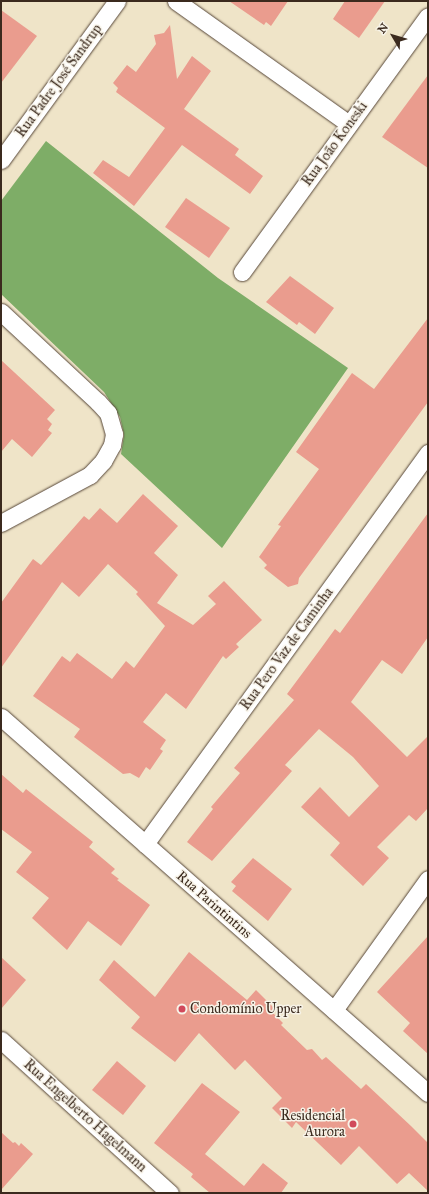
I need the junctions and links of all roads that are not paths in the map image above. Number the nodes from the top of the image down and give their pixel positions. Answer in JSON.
{"nodes":[{"id":1,"x":117,"y":1,"type":"edge"},
{"id":2,"x":176,"y":1,"type":"edge"},
{"id":3,"x":428,"y":16,"type":"edge"},
{"id":4,"x":350,"y":124,"type":"junction"},
{"id":5,"x":1,"y":160,"type":"edge"},
{"id":6,"x":242,"y":272,"type":"dead end"},
{"id":7,"x":1,"y":312,"type":"edge"},
{"id":8,"x":428,"y":453,"type":"edge"},
{"id":9,"x":1,"y":523,"type":"edge"},
{"id":10,"x":1,"y":717,"type":"edge"},
{"id":11,"x":145,"y":844,"type":"junction"},
{"id":12,"x":428,"y":879,"type":"edge"},
{"id":13,"x":334,"y":1010,"type":"junction"},
{"id":14,"x":1,"y":1040,"type":"edge"},
{"id":15,"x":428,"y":1093,"type":"edge"},
{"id":16,"x":170,"y":1193,"type":"edge"}],
"edges":[{"from":1,"to":5,"type":"street","name":"Rua Padre José Sandrup"},
{"from":2,"to":4,"type":"street"},
{"from":3,"to":4,"type":"street","name":"Rua João Koneski"},
{"from":4,"to":6,"type":"street","name":"Rua João Koneski"},
{"from":7,"to":9,"type":"street"},
{"from":8,"to":11,"type":"street","name":"Rua Pero Vaz de Caminha"},
{"from":10,"to":11,"type":"street","name":"Rua Parintintins"},
{"from":11,"to":13,"type":"street","name":"Rua Parintintins"},
{"from":12,"to":13,"type":"street"},
{"from":13,"to":15,"type":"street","name":"Rua Parintintins"},
{"from":14,"to":16,"type":"street","name":"Rua Engelberto Hagelmann"}]}
